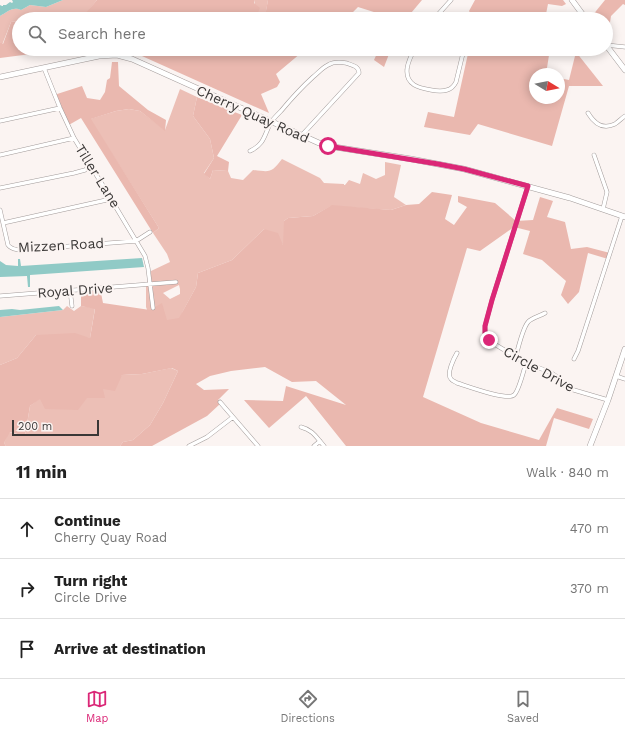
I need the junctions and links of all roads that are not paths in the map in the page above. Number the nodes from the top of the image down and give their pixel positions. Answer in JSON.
{"nodes":[{"id":1,"x":451,"y":0,"type":"edge"},
{"id":2,"x":572,"y":0,"type":"edge"},
{"id":3,"x":441,"y":12,"type":"edge"},
{"id":4,"x":581,"y":12,"type":"edge"},
{"id":5,"x":613,"y":46,"type":"edge"},
{"id":6,"x":625,"y":48,"type":"edge"},
{"id":7,"x":613,"y":54,"type":"edge"},
{"id":8,"x":99,"y":56,"type":"edge"},
{"id":9,"x":123,"y":56,"type":"edge"},
{"id":10,"x":411,"y":56,"type":"edge"},
{"id":11,"x":462,"y":56,"type":"edge"},
{"id":12,"x":44,"y":68,"type":"junction"},
{"id":13,"x":625,"y":70,"type":"edge"},
{"id":14,"x":0,"y":77,"type":"edge"},
{"id":15,"x":60,"y":108,"type":"junction"},
{"id":16,"x":588,"y":112,"type":"dead end"},
{"id":17,"x":625,"y":116,"type":"edge"},
{"id":18,"x":0,"y":121,"type":"edge"},
{"id":19,"x":271,"y":122,"type":"junction"},
{"id":20,"x":302,"y":136,"type":"junction"},
{"id":21,"x":74,"y":138,"type":"junction"},
{"id":22,"x":250,"y":151,"type":"dead end"},
{"id":23,"x":0,"y":155,"type":"edge"},
{"id":24,"x":594,"y":155,"type":"dead end"},
{"id":25,"x":91,"y":165,"type":"junction"},
{"id":26,"x":528,"y":186,"type":"junction"},
{"id":27,"x":0,"y":188,"type":"edge"},
{"id":28,"x":112,"y":198,"type":"junction"},
{"id":29,"x":603,"y":209,"type":"junction"},
{"id":30,"x":0,"y":210,"type":"edge"},
{"id":31,"x":623,"y":216,"type":"edge"},
{"id":32,"x":3,"y":223,"type":"junction"},
{"id":33,"x":150,"y":232,"type":"dead end"},
{"id":34,"x":136,"y":241,"type":"junction"},
{"id":35,"x":176,"y":282,"type":"dead end"},
{"id":36,"x":150,"y":284,"type":"junction"},
{"id":37,"x":70,"y":290,"type":"junction"},
{"id":38,"x":0,"y":296,"type":"edge"},
{"id":39,"x":72,"y":306,"type":"dead end"},
{"id":40,"x":153,"y":308,"type":"dead end"},
{"id":41,"x":545,"y":314,"type":"dead end"},
{"id":42,"x":625,"y":349,"type":"edge"},
{"id":43,"x":457,"y":353,"type":"dead end"},
{"id":44,"x":516,"y":356,"type":"junction"},
{"id":45,"x":574,"y":359,"type":"dead end"},
{"id":46,"x":526,"y":363,"type":"junction"},
{"id":47,"x":616,"y":376,"type":"junction"},
{"id":48,"x":625,"y":379,"type":"edge"},
{"id":49,"x":608,"y":400,"type":"junction"},
{"id":50,"x":220,"y":402,"type":"dead end"},
{"id":51,"x":234,"y":417,"type":"junction"},
{"id":52,"x":301,"y":427,"type":"dead end"},
{"id":53,"x":320,"y":441,"type":"junction"},
{"id":54,"x":189,"y":446,"type":"edge"},
{"id":55,"x":258,"y":446,"type":"edge"},
{"id":56,"x":314,"y":446,"type":"edge"},
{"id":57,"x":324,"y":446,"type":"edge"},
{"id":58,"x":590,"y":446,"type":"edge"}],
"edges":[{"from":1,"to":3,"type":"street"},
{"from":2,"to":4,"type":"street"},
{"from":5,"to":6,"type":"street"},
{"from":7,"to":13,"type":"street"},
{"from":8,"to":12,"type":"street","name":"Cherry Quay Road"},
{"from":9,"to":19,"type":"street","name":"Cherry Quay Road"},
{"from":10,"to":11,"type":"street"},
{"from":12,"to":14,"type":"street","name":"Cherry Quay Road"},
{"from":12,"to":15,"type":"street","name":"Tiller Lane"},
{"from":15,"to":18,"type":"street"},
{"from":15,"to":21,"type":"street","name":"Tiller Lane"},
{"from":16,"to":17,"type":"street"},
{"from":19,"to":20,"type":"street","name":"Cherry Quay Road"},
{"from":19,"to":20,"type":"street"},
{"from":19,"to":22,"type":"street"},
{"from":20,"to":26,"type":"street","name":"Cherry Quay Road"},
{"from":21,"to":23,"type":"street"},
{"from":21,"to":25,"type":"street","name":"Tiller Lane"},
{"from":24,"to":29,"type":"street"},
{"from":25,"to":27,"type":"street"},
{"from":25,"to":28,"type":"street","name":"Tiller Lane"},
{"from":26,"to":29,"type":"street","name":"Cherry Quay Road"},
{"from":26,"to":44,"type":"street","name":"Circle Drive"},
{"from":28,"to":32,"type":"street"},
{"from":28,"to":34,"type":"street","name":"Tiller Lane"},
{"from":29,"to":31,"type":"street","name":"Cherry Quay Road"},
{"from":30,"to":32,"type":"street","name":"Mizzen Road"},
{"from":31,"to":45,"type":"street"},
{"from":32,"to":34,"type":"street","name":"Mizzen Road"},
{"from":33,"to":34,"type":"street","name":"Mizzen Road"},
{"from":34,"to":36,"type":"street","name":"Tiller Lane"},
{"from":35,"to":36,"type":"street"},
{"from":36,"to":37,"type":"street","name":"Royal Drive"},
{"from":36,"to":40,"type":"street","name":"Tiller Lane"},
{"from":37,"to":38,"type":"street","name":"Royal Drive"},
{"from":37,"to":39,"type":"street"},
{"from":41,"to":44,"type":"street"},
{"from":42,"to":47,"type":"street"},
{"from":43,"to":46,"type":"street"},
{"from":44,"to":46,"type":"street","name":"Circle Drive"},
{"from":46,"to":49,"type":"street","name":"Circle Drive"},
{"from":47,"to":48,"type":"street"},
{"from":47,"to":49,"type":"street"},
{"from":49,"to":58,"type":"street"},
{"from":50,"to":51,"type":"street"},
{"from":51,"to":54,"type":"street"},
{"from":51,"to":55,"type":"street"},
{"from":52,"to":53,"type":"street"},
{"from":53,"to":56,"type":"street"},
{"from":53,"to":57,"type":"street"}]}
